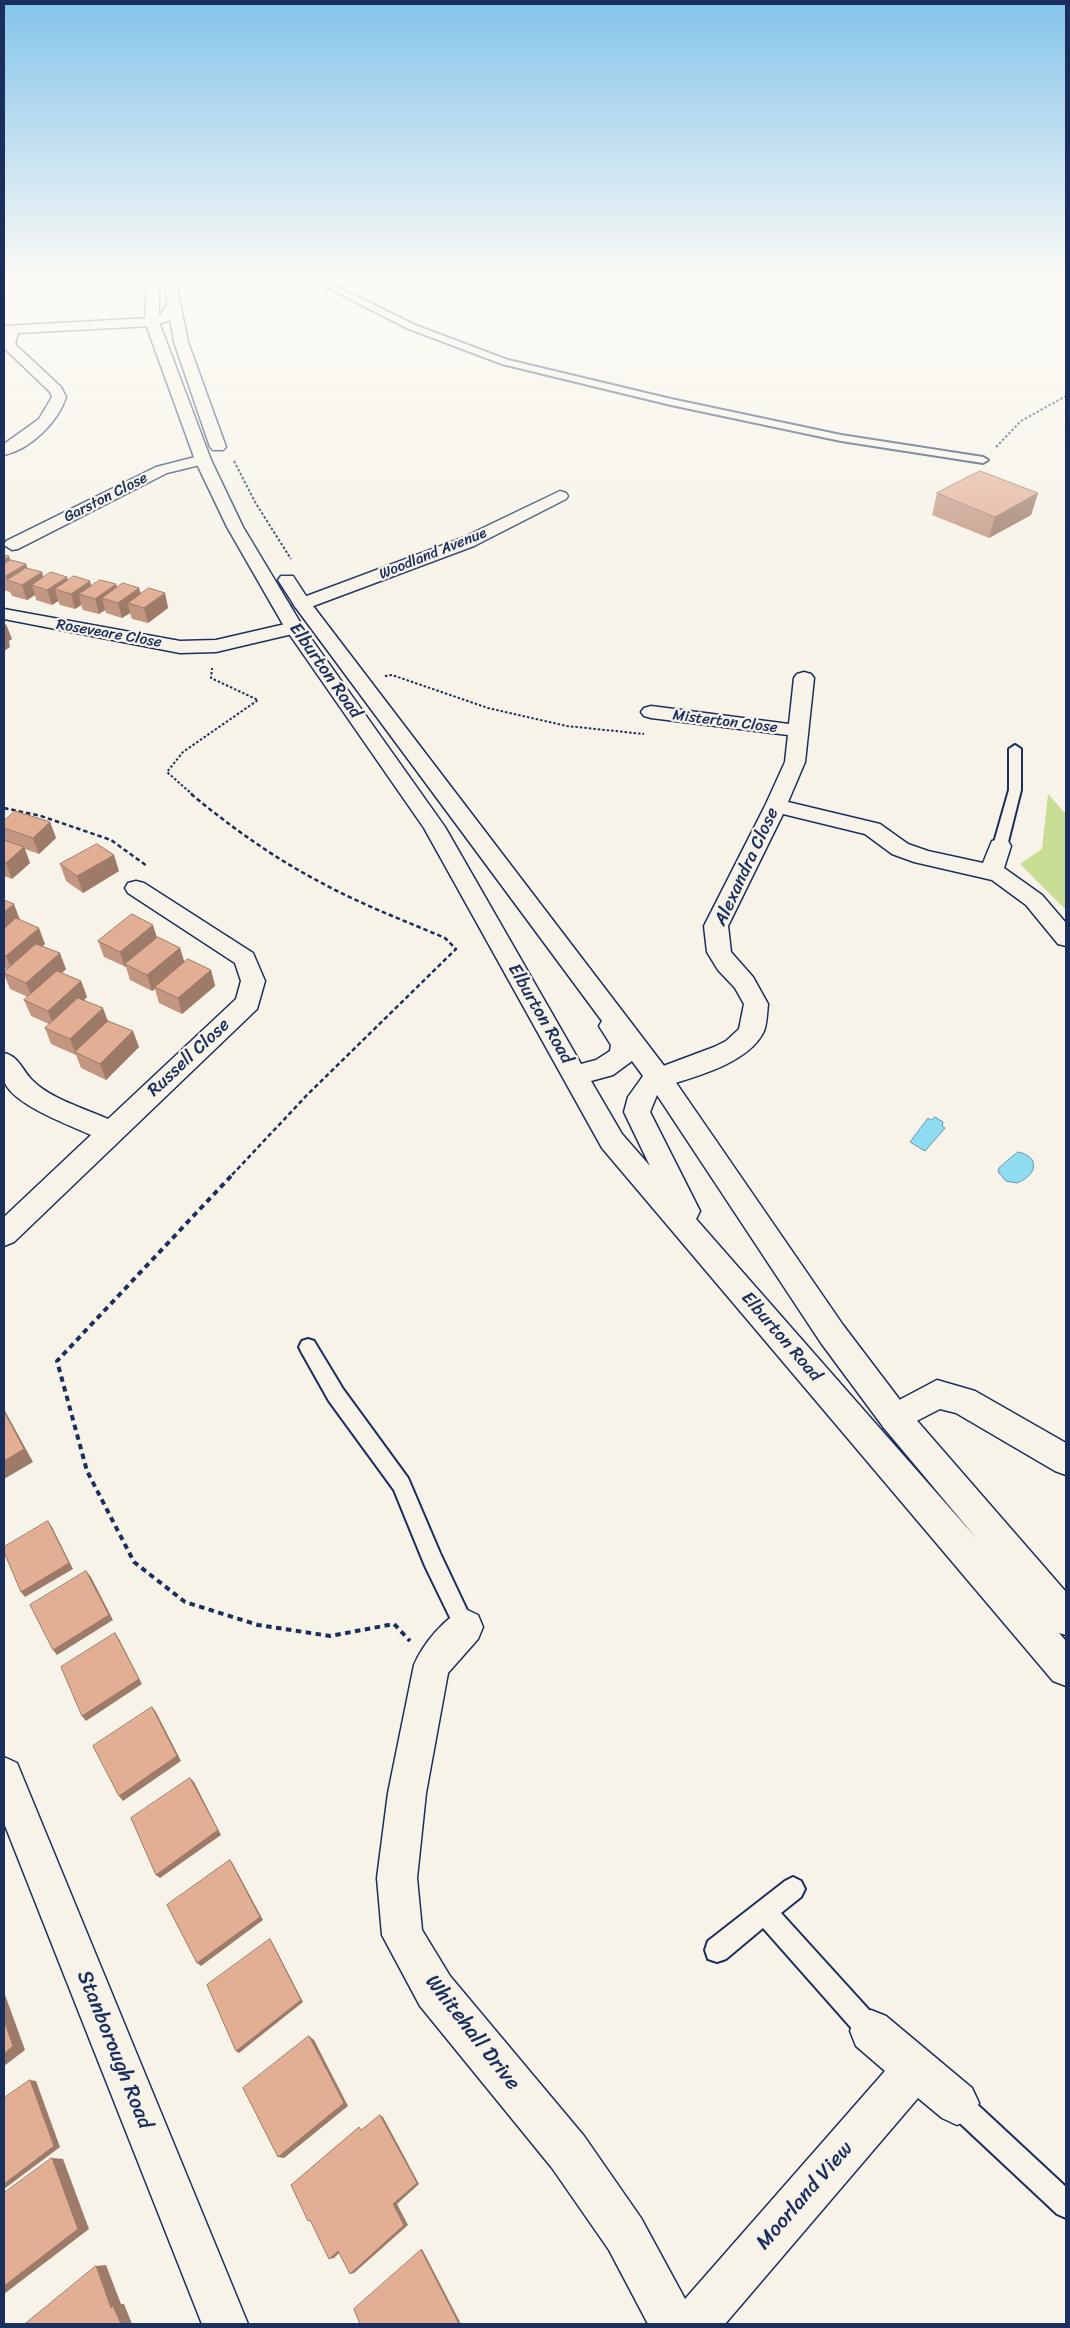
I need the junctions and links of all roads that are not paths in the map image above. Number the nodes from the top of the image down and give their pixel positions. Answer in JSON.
{"nodes":[{"id":1,"x":51,"y":386,"type":"edge"},
{"id":2,"x":175,"y":386,"type":"edge"},
{"id":3,"x":197,"y":386,"type":"edge"},
{"id":4,"x":603,"y":386,"type":"edge"},
{"id":5,"x":4,"y":450,"type":"edge"},
{"id":6,"x":202,"y":460,"type":"junction"},
{"id":7,"x":983,"y":460,"type":"road end"},
{"id":8,"x":224,"y":463,"type":"dead end"},
{"id":9,"x":560,"y":496,"type":"dead end"},
{"id":10,"x":12,"y":545,"type":"dead end"},
{"id":11,"x":277,"y":564,"type":"dead end"},
{"id":12,"x":4,"y":614,"type":"edge"},
{"id":13,"x":298,"y":616,"type":"junction"},
{"id":14,"x":804,"y":678,"type":"dead end"},
{"id":15,"x":651,"y":712,"type":"dead end"},
{"id":16,"x":800,"y":731,"type":"junction"},
{"id":17,"x":1015,"y":750,"type":"dead end"},
{"id":18,"x":776,"y":806,"type":"junction"},
{"id":19,"x":1000,"y":846,"type":"joint"},
{"id":20,"x":992,"y":872,"type":"junction"},
{"id":21,"x":136,"y":888,"type":"road end"},
{"id":22,"x":1066,"y":938,"type":"edge"},
{"id":23,"x":581,"y":974,"type":"junction"},
{"id":24,"x":4,"y":1062,"type":"edge"},
{"id":25,"x":575,"y":1075,"type":"junction"},
{"id":26,"x":659,"y":1078,"type":"junction"},
{"id":27,"x":110,"y":1132,"type":"junction"},
{"id":28,"x":4,"y":1234,"type":"edge"},
{"id":29,"x":703,"y":1246,"type":"junction"},
{"id":30,"x":308,"y":1347,"type":"dead end"},
{"id":31,"x":895,"y":1418,"type":"junction"},
{"id":32,"x":1066,"y":1460,"type":"edge"},
{"id":33,"x":1066,"y":1618,"type":"edge"},
{"id":34,"x":465,"y":1627,"type":"joint"},
{"id":35,"x":1066,"y":1668,"type":"edge"},
{"id":36,"x":4,"y":1776,"type":"edge"},
{"id":37,"x":793,"y":1889,"type":"dead end"},
{"id":38,"x":764,"y":1914,"type":"junction"},
{"id":39,"x":717,"y":1950,"type":"dead end"},
{"id":40,"x":871,"y":2031,"type":"joint"},
{"id":41,"x":916,"y":2068,"type":"junction"},
{"id":42,"x":957,"y":2103,"type":"joint"},
{"id":43,"x":1066,"y":2205,"type":"edge"},
{"id":44,"x":225,"y":2324,"type":"edge"},
{"id":45,"x":673,"y":2324,"type":"edge"},
{"id":46,"x":694,"y":2324,"type":"edge"}],
"edges":[{"from":1,"to":5,"type":"main road"},
{"from":2,"to":6,"type":"main road","name":"Elburton Road"},
{"from":3,"to":8,"type":"main road"},
{"from":4,"to":7,"type":"lane"},
{"from":6,"to":10,"type":"main road","name":"Garston Close"},
{"from":6,"to":13,"type":"main road","name":"Elburton Road"},
{"from":9,"to":13,"type":"main road","name":"Woodland Avenue"},
{"from":11,"to":13,"type":"main road","name":"Elburton Road"},
{"from":12,"to":13,"type":"main road","name":"Roseveare Close"},
{"from":13,"to":23,"type":"main road","name":"Elburton Road"},
{"from":13,"to":25,"type":"main road","name":"Elburton Road"},
{"from":14,"to":16,"type":"main road","name":"Alexandra Close"},
{"from":15,"to":16,"type":"main road","name":"Misterton Close"},
{"from":16,"to":18,"type":"main road","name":"Alexandra Close"},
{"from":17,"to":19,"type":"lane"},
{"from":18,"to":20,"type":"main road"},
{"from":18,"to":26,"type":"main road","name":"Alexandra Close"},
{"from":19,"to":20,"type":"main road"},
{"from":20,"to":22,"type":"main road"},
{"from":21,"to":27,"type":"main road","name":"Russell Close"},
{"from":23,"to":25,"type":"main road"},
{"from":23,"to":26,"type":"main road","name":"Elburton Road"},
{"from":24,"to":27,"type":"main road"},
{"from":25,"to":29,"type":"main road","name":"Elburton Road"},
{"from":26,"to":29,"type":"main road"},
{"from":26,"to":31,"type":"main road","name":"Elburton Road"},
{"from":27,"to":28,"type":"main road","name":"Russell Close"},
{"from":29,"to":35,"type":"main road","name":"Elburton Road"},
{"from":30,"to":34,"type":"lane"},
{"from":31,"to":32,"type":"main road"},
{"from":31,"to":33,"type":"main road","name":"Elburton Road"},
{"from":34,"to":45,"type":"main road","name":"Whitehall Drive"},
{"from":36,"to":44,"type":"main road","name":"Stanborough Road"},
{"from":37,"to":38,"type":"lane"},
{"from":38,"to":39,"type":"lane"},
{"from":38,"to":40,"type":"lane"},
{"from":40,"to":41,"type":"main road"},
{"from":41,"to":42,"type":"main road"},
{"from":41,"to":46,"type":"main road","name":"Moorland View"},
{"from":42,"to":43,"type":"lane"}]}
